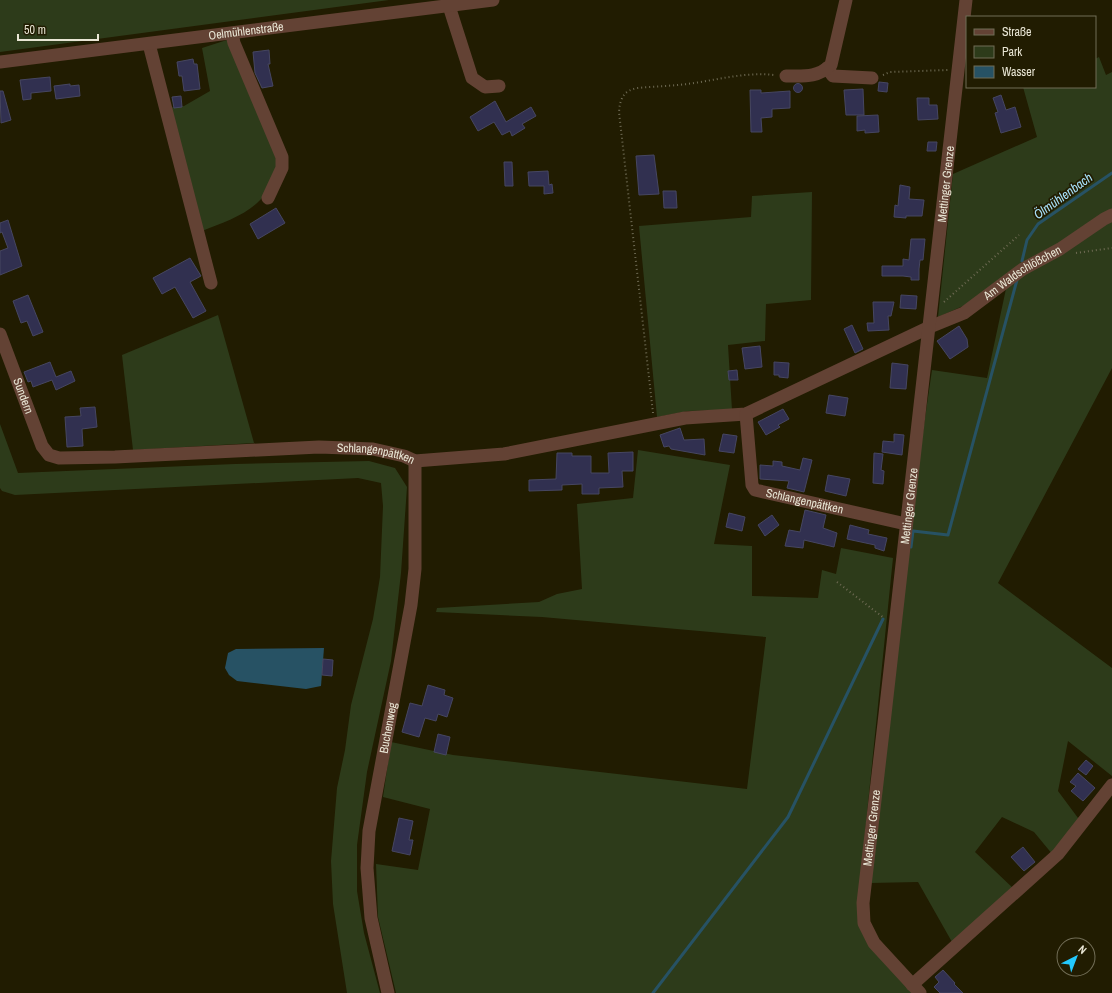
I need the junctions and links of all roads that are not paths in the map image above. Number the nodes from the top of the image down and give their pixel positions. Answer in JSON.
{"nodes":[{"id":1,"x":493,"y":0,"type":"edge"},
{"id":2,"x":846,"y":0,"type":"edge"},
{"id":3,"x":966,"y":0,"type":"edge"},
{"id":4,"x":449,"y":6,"type":"junction"},
{"id":5,"x":232,"y":34,"type":"junction"},
{"id":6,"x":149,"y":44,"type":"junction"},
{"id":7,"x":0,"y":62,"type":"edge"},
{"id":8,"x":827,"y":68,"type":"junction"},
{"id":9,"x":786,"y":76,"type":"road end"},
{"id":10,"x":872,"y":78,"type":"road end"},
{"id":11,"x":499,"y":86,"type":"dead end"},
{"id":12,"x":268,"y":198,"type":"dead end"},
{"id":13,"x":1112,"y":215,"type":"edge"},
{"id":14,"x":211,"y":283,"type":"dead end"},
{"id":15,"x":932,"y":326,"type":"junction"},
{"id":16,"x":0,"y":334,"type":"edge"},
{"id":17,"x":746,"y":414,"type":"junction"},
{"id":18,"x":49,"y":455,"type":"joint"},
{"id":19,"x":415,"y":462,"type":"junction"},
{"id":20,"x":906,"y":524,"type":"junction"},
{"id":21,"x":1112,"y":785,"type":"edge"},
{"id":22,"x":916,"y":989,"type":"edge"},
{"id":23,"x":388,"y":993,"type":"edge"}],
"edges":[{"from":1,"to":4,"type":"street","name":"Oelmühlenstraße"},
{"from":2,"to":8,"type":"street"},
{"from":3,"to":15,"type":"street","name":"Mettinger Grenze"},
{"from":4,"to":5,"type":"street","name":"Oelmühlenstraße"},
{"from":4,"to":11,"type":"street"},
{"from":5,"to":6,"type":"street","name":"Oelmühlenstraße"},
{"from":5,"to":12,"type":"street"},
{"from":6,"to":7,"type":"street","name":"Oelmühlenstraße"},
{"from":6,"to":14,"type":"street"},
{"from":8,"to":9,"type":"street"},
{"from":8,"to":10,"type":"street"},
{"from":13,"to":15,"type":"street","name":"Am Waldschlößchen"},
{"from":15,"to":17,"type":"street","name":"Schlangenpättken"},
{"from":15,"to":20,"type":"street","name":"Mettinger Grenze"},
{"from":16,"to":18,"type":"street","name":"Sundern"},
{"from":17,"to":19,"type":"street","name":"Schlangenpättken"},
{"from":17,"to":20,"type":"street","name":"Schlangenpättken"},
{"from":18,"to":19,"type":"street","name":"Schlangenpättken"},
{"from":19,"to":23,"type":"street","name":"Buchenweg"},
{"from":20,"to":22,"type":"street","name":"Mettinger Grenze"},
{"from":21,"to":22,"type":"street"}]}
